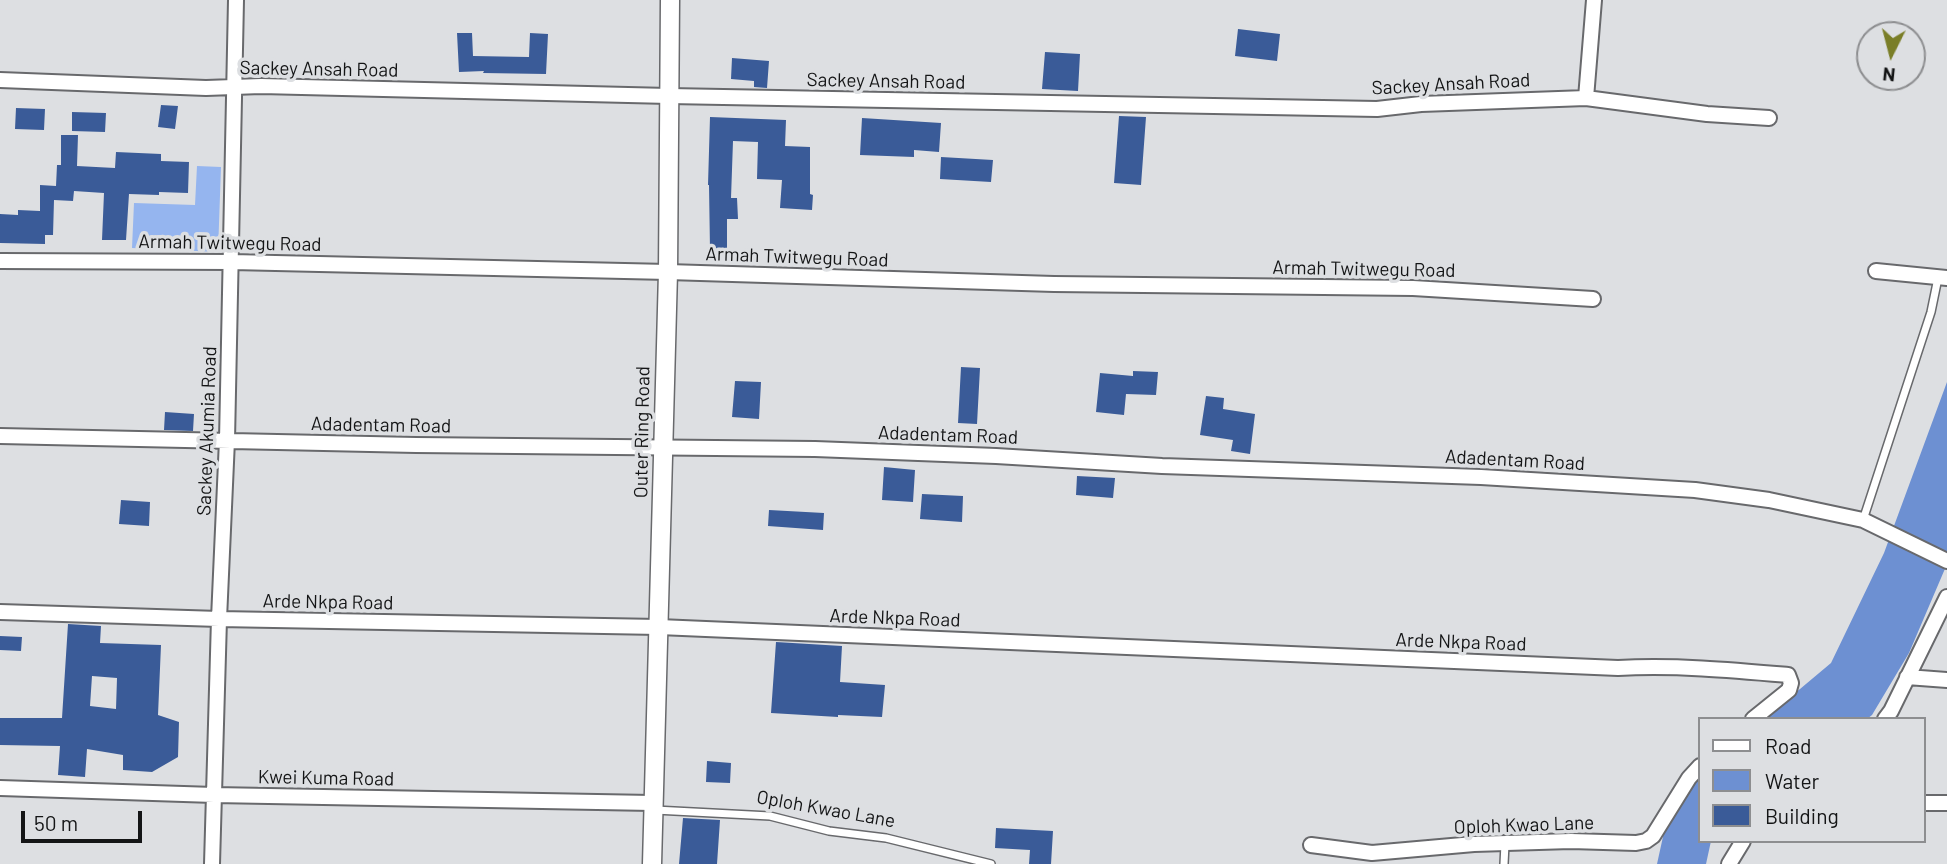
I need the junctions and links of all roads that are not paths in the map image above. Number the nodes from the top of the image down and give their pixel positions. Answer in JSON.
{"nodes":[{"id":1,"x":236,"y":0,"type":"edge"},
{"id":2,"x":670,"y":0,"type":"edge"},
{"id":3,"x":1594,"y":0,"type":"edge"},
{"id":4,"x":0,"y":80,"type":"edge"},
{"id":5,"x":234,"y":88,"type":"junction"},
{"id":6,"x":669,"y":96,"type":"junction"},
{"id":7,"x":1586,"y":98,"type":"junction"},
{"id":8,"x":1769,"y":118,"type":"dead end"},
{"id":9,"x":0,"y":261,"type":"edge"},
{"id":10,"x":232,"y":262,"type":"junction"},
{"id":11,"x":1876,"y":271,"type":"dead end"},
{"id":12,"x":668,"y":272,"type":"junction"},
{"id":13,"x":1943,"y":278,"type":"edge"},
{"id":14,"x":1593,"y":299,"type":"dead end"},
{"id":15,"x":0,"y":436,"type":"edge"},
{"id":16,"x":227,"y":440,"type":"junction"},
{"id":17,"x":663,"y":449,"type":"junction"},
{"id":18,"x":1863,"y":520,"type":"junction"},
{"id":19,"x":1947,"y":561,"type":"edge"},
{"id":20,"x":1947,"y":597,"type":"edge"},
{"id":21,"x":0,"y":612,"type":"edge"},
{"id":22,"x":219,"y":619,"type":"junction"},
{"id":23,"x":659,"y":627,"type":"junction"},
{"id":24,"x":1907,"y":677,"type":"junction"},
{"id":25,"x":1947,"y":680,"type":"edge"},
{"id":26,"x":1755,"y":717,"type":"edge"},
{"id":27,"x":1886,"y":717,"type":"edge"},
{"id":28,"x":1699,"y":767,"type":"edge"},
{"id":29,"x":0,"y":788,"type":"edge"},
{"id":30,"x":214,"y":795,"type":"junction"},
{"id":31,"x":1926,"y":803,"type":"edge"},
{"id":32,"x":1947,"y":803,"type":"edge"},
{"id":33,"x":652,"y":807,"type":"junction"},
{"id":34,"x":1506,"y":843,"type":"junction"},
{"id":35,"x":1742,"y":843,"type":"edge"},
{"id":36,"x":1311,"y":845,"type":"dead end"},
{"id":37,"x":212,"y":864,"type":"edge"},
{"id":38,"x":652,"y":864,"type":"edge"},
{"id":39,"x":991,"y":864,"type":"edge"},
{"id":40,"x":1504,"y":864,"type":"edge"},
{"id":41,"x":1729,"y":864,"type":"edge"}],
"edges":[{"from":1,"to":5,"type":"street","name":"Sackey Akumia Road"},
{"from":2,"to":6,"type":"street","name":"Outer Ring Road"},
{"from":3,"to":7,"type":"street"},
{"from":4,"to":5,"type":"street","name":"Sackey Ansah Road"},
{"from":5,"to":6,"type":"street","name":"Sackey Ansah Road"},
{"from":5,"to":10,"type":"street","name":"Sackey Akumia Road"},
{"from":6,"to":7,"type":"street","name":"Sackey Ansah Road"},
{"from":6,"to":12,"type":"street","name":"Outer Ring Road"},
{"from":7,"to":8,"type":"street","name":"Sackey Ansah Road"},
{"from":9,"to":10,"type":"street","name":"Armah Twitwegu Road"},
{"from":10,"to":12,"type":"street","name":"Armah Twitwegu Road"},
{"from":10,"to":16,"type":"street","name":"Sackey Akumia Road"},
{"from":11,"to":13,"type":"street"},
{"from":12,"to":14,"type":"street","name":"Armah Twitwegu Road"},
{"from":12,"to":17,"type":"street","name":"Outer Ring Road"},
{"from":13,"to":18,"type":"lane"},
{"from":15,"to":16,"type":"street","name":"Adadentam Road"},
{"from":16,"to":17,"type":"street","name":"Adadentam Road"},
{"from":16,"to":22,"type":"street","name":"Sackey Akumia Road"},
{"from":17,"to":18,"type":"street","name":"Adadentam Road"},
{"from":17,"to":23,"type":"street","name":"Outer Ring Road"},
{"from":18,"to":19,"type":"street","name":"Adadentam Road"},
{"from":20,"to":24,"type":"street"},
{"from":21,"to":22,"type":"street","name":"Arde Nkpa Road"},
{"from":22,"to":23,"type":"street","name":"Arde Nkpa Road"},
{"from":22,"to":30,"type":"street","name":"Sackey Akumia Road"},
{"from":23,"to":26,"type":"street","name":"Arde Nkpa Road"},
{"from":23,"to":33,"type":"street","name":"Outer Ring Road"},
{"from":24,"to":25,"type":"street"},
{"from":24,"to":27,"type":"street"},
{"from":28,"to":34,"type":"street","name":"Oploh Kwao Lane"},
{"from":29,"to":30,"type":"street","name":"Kwei Kuma Road"},
{"from":30,"to":33,"type":"street","name":"Kwei Kuma Road"},
{"from":30,"to":37,"type":"street","name":"Sackey Akumia Road"},
{"from":31,"to":32,"type":"street"},
{"from":33,"to":38,"type":"street","name":"Outer Ring Road"},
{"from":33,"to":39,"type":"lane","name":"Oploh Kwao Lane"},
{"from":34,"to":36,"type":"street","name":"Oploh Kwao Lane"},
{"from":34,"to":40,"type":"lane"},
{"from":35,"to":41,"type":"street"}]}
